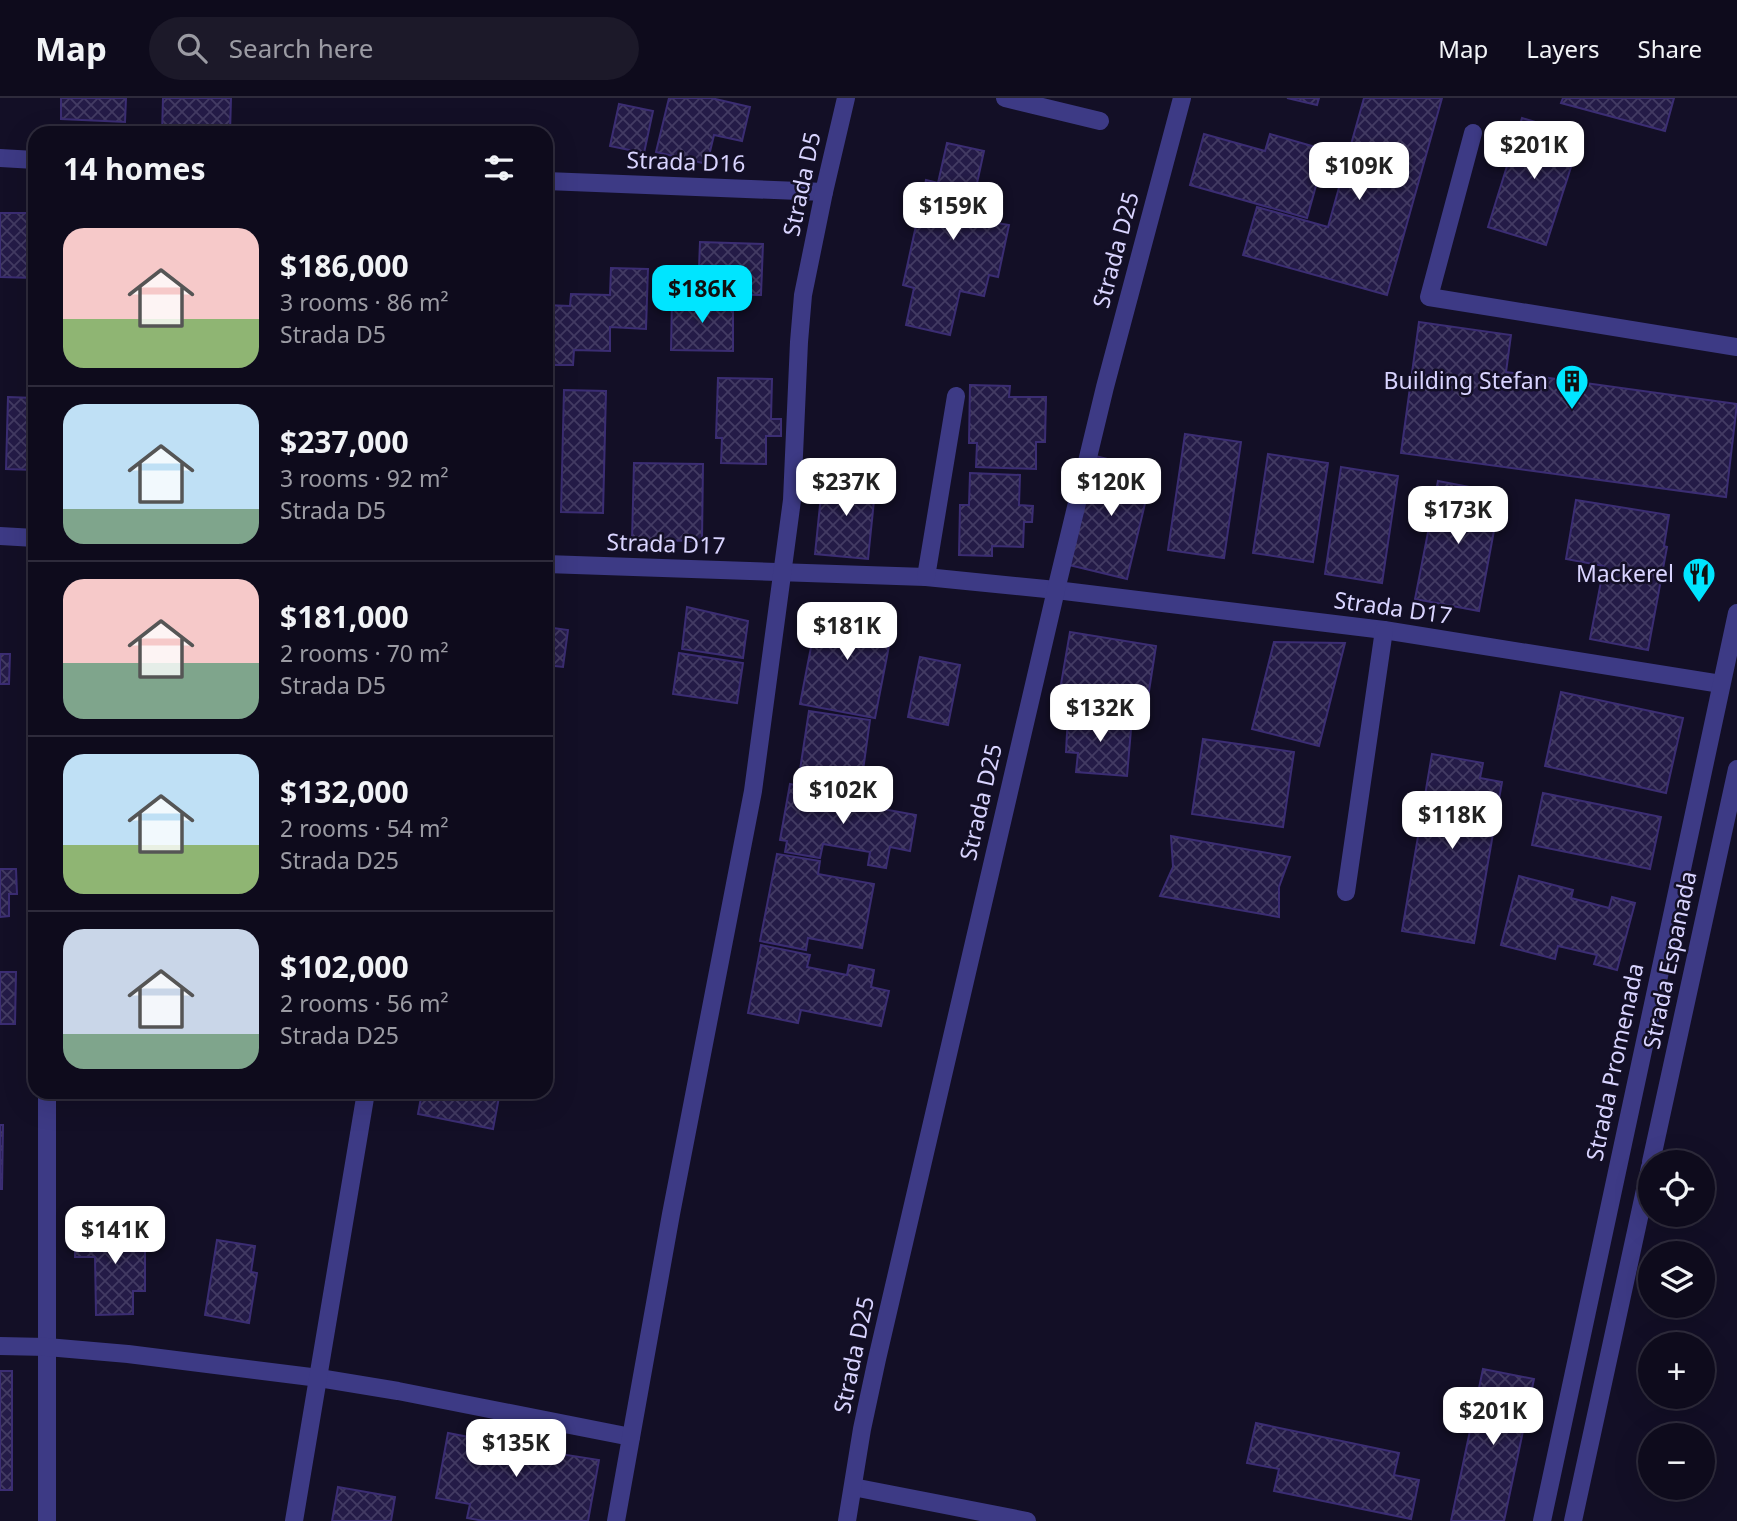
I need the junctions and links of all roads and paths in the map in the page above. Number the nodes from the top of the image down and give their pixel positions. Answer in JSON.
{"nodes":[{"id":1,"x":846,"y":98,"type":"edge"},
{"id":2,"x":1005,"y":98,"type":"edge"},
{"id":3,"x":1182,"y":98,"type":"edge"},
{"id":4,"x":1100,"y":121,"type":"dead end"},
{"id":5,"x":1473,"y":133,"type":"dead end"},
{"id":6,"x":0,"y":158,"type":"edge"},
{"id":7,"x":28,"y":160,"type":"edge"},
{"id":8,"x":553,"y":181,"type":"edge"},
{"id":9,"x":824,"y":192,"type":"junction"},
{"id":10,"x":1737,"y":347,"type":"edge"},
{"id":11,"x":956,"y":396,"type":"dead end"},
{"id":12,"x":0,"y":536,"type":"edge"},
{"id":13,"x":28,"y":538,"type":"edge"},
{"id":14,"x":553,"y":565,"type":"edge"},
{"id":15,"x":784,"y":573,"type":"junction"},
{"id":16,"x":926,"y":577,"type":"junction"},
{"id":17,"x":1056,"y":590,"type":"junction"},
{"id":18,"x":1737,"y":613,"type":"edge"},
{"id":19,"x":1384,"y":630,"type":"junction"},
{"id":20,"x":1721,"y":684,"type":"junction"},
{"id":21,"x":1737,"y":769,"type":"edge"},
{"id":22,"x":1346,"y":892,"type":"dead end"},
{"id":23,"x":47,"y":1099,"type":"edge"},
{"id":24,"x":365,"y":1099,"type":"edge"},
{"id":25,"x":1654,"y":1150,"type":"edge"},
{"id":26,"x":1638,"y":1224,"type":"edge"},
{"id":27,"x":0,"y":1346,"type":"edge"},
{"id":28,"x":47,"y":1347,"type":"junction"},
{"id":29,"x":319,"y":1378,"type":"junction"},
{"id":30,"x":631,"y":1437,"type":"junction"},
{"id":31,"x":853,"y":1487,"type":"junction"},
{"id":32,"x":47,"y":1521,"type":"edge"},
{"id":33,"x":294,"y":1521,"type":"edge"},
{"id":34,"x":617,"y":1521,"type":"edge"},
{"id":35,"x":847,"y":1521,"type":"edge"},
{"id":36,"x":1027,"y":1521,"type":"edge"},
{"id":37,"x":1542,"y":1521,"type":"edge"},
{"id":38,"x":1573,"y":1521,"type":"edge"}],
"edges":[{"from":1,"to":9,"type":"street","name":"Strada D5"},
{"from":2,"to":4,"type":"street"},
{"from":3,"to":17,"type":"street","name":"Strada D25"},
{"from":5,"to":10,"type":"street"},
{"from":6,"to":7,"type":"street"},
{"from":8,"to":9,"type":"street","name":"Strada D16"},
{"from":9,"to":15,"type":"street","name":"Strada D5"},
{"from":11,"to":16,"type":"street"},
{"from":12,"to":13,"type":"street"},
{"from":14,"to":15,"type":"street","name":"Strada D17"},
{"from":15,"to":16,"type":"street","name":"Strada D17"},
{"from":15,"to":30,"type":"street","name":"Strada D5"},
{"from":16,"to":17,"type":"street","name":"Strada D17"},
{"from":17,"to":19,"type":"street","name":"Strada D17"},
{"from":17,"to":31,"type":"street","name":"Strada D25"},
{"from":18,"to":20,"type":"street","name":"Strada Promenada"},
{"from":19,"to":20,"type":"street","name":"Strada D17"},
{"from":19,"to":22,"type":"street"},
{"from":20,"to":37,"type":"street","name":"Strada Promenada"},
{"from":21,"to":25,"type":"street","name":"Strada Espanada"},
{"from":23,"to":28,"type":"street"},
{"from":24,"to":29,"type":"street"},
{"from":26,"to":38,"type":"street","name":"Strada Espanada"},
{"from":27,"to":28,"type":"street"},
{"from":28,"to":29,"type":"street"},
{"from":28,"to":32,"type":"street"},
{"from":29,"to":30,"type":"street"},
{"from":29,"to":33,"type":"street"},
{"from":30,"to":34,"type":"street","name":"Strada D5"},
{"from":31,"to":35,"type":"street","name":"Strada D25"},
{"from":31,"to":36,"type":"street"}]}
